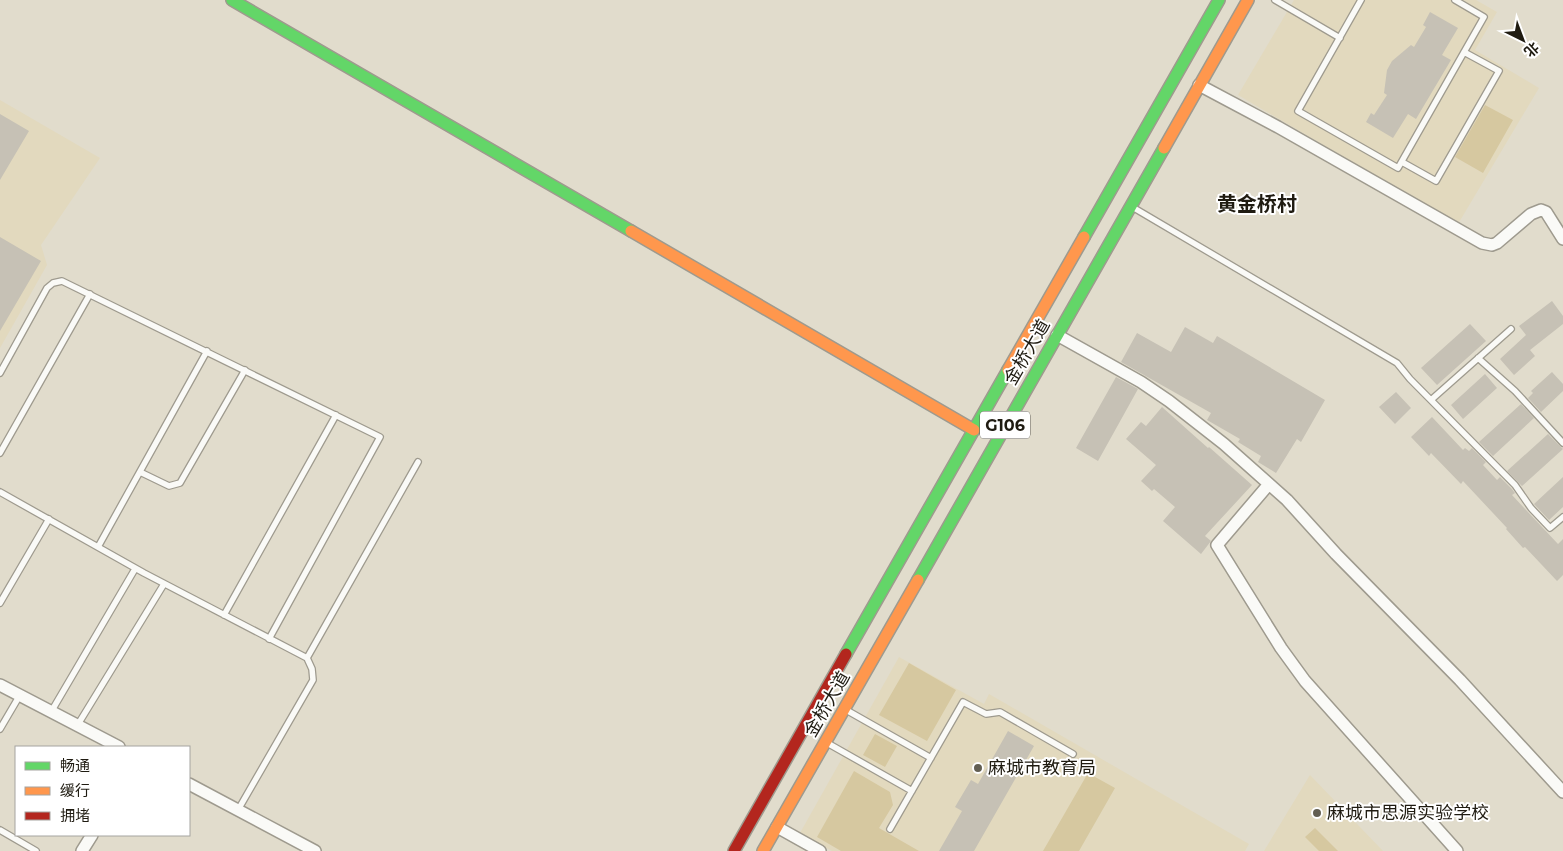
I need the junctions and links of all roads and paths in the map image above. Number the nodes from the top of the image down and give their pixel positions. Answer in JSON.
{"nodes":[{"id":1,"x":232,"y":0,"type":"edge"},
{"id":2,"x":1219,"y":0,"type":"edge"},
{"id":3,"x":1248,"y":0,"type":"edge"},
{"id":4,"x":1275,"y":0,"type":"edge"},
{"id":5,"x":1361,"y":0,"type":"edge"},
{"id":6,"x":1455,"y":0,"type":"edge"},
{"id":7,"x":1340,"y":38,"type":"junction"},
{"id":8,"x":1464,"y":52,"type":"junction"},
{"id":9,"x":1199,"y":85,"type":"junction"},
{"id":10,"x":1402,"y":162,"type":"junction"},
{"id":11,"x":1130,"y":206,"type":"junction"},
{"id":12,"x":1563,"y":239,"type":"edge"},
{"id":13,"x":90,"y":294,"type":"junction"},
{"id":14,"x":1511,"y":329,"type":"dead end"},
{"id":15,"x":1057,"y":335,"type":"junction"},
{"id":16,"x":207,"y":351,"type":"junction"},
{"id":17,"x":1478,"y":358,"type":"junction"},
{"id":18,"x":245,"y":370,"type":"junction"},
{"id":19,"x":0,"y":373,"type":"edge"},
{"id":20,"x":1431,"y":400,"type":"junction"},
{"id":21,"x":336,"y":415,"type":"junction"},
{"id":22,"x":974,"y":430,"type":"junction"},
{"id":23,"x":1563,"y":443,"type":"edge"},
{"id":24,"x":0,"y":454,"type":"edge"},
{"id":25,"x":418,"y":462,"type":"dead end"},
{"id":26,"x":140,"y":472,"type":"junction"},
{"id":27,"x":1269,"y":484,"type":"junction"},
{"id":28,"x":0,"y":492,"type":"edge"},
{"id":29,"x":1563,"y":517,"type":"edge"},
{"id":30,"x":49,"y":519,"type":"junction"},
{"id":31,"x":98,"y":547,"type":"junction"},
{"id":32,"x":135,"y":568,"type":"junction"},
{"id":33,"x":164,"y":584,"type":"junction"},
{"id":34,"x":0,"y":603,"type":"edge"},
{"id":35,"x":224,"y":615,"type":"junction"},
{"id":36,"x":269,"y":639,"type":"junction"},
{"id":37,"x":307,"y":658,"type":"junction"},
{"id":38,"x":0,"y":685,"type":"edge"},
{"id":39,"x":20,"y":695,"type":"junction"},
{"id":40,"x":844,"y":708,"type":"junction"},
{"id":41,"x":51,"y":712,"type":"junction"},
{"id":42,"x":78,"y":726,"type":"junction"},
{"id":43,"x":0,"y":728,"type":"edge"},
{"id":44,"x":825,"y":742,"type":"junction"},
{"id":45,"x":116,"y":746,"type":"edge"},
{"id":46,"x":1073,"y":754,"type":"dead end"},
{"id":47,"x":931,"y":758,"type":"junction"},
{"id":48,"x":190,"y":785,"type":"edge"},
{"id":49,"x":912,"y":791,"type":"junction"},
{"id":50,"x":1563,"y":792,"type":"edge"},
{"id":51,"x":238,"y":810,"type":"junction"},
{"id":52,"x":777,"y":826,"type":"junction"},
{"id":53,"x":890,"y":829,"type":"dead end"},
{"id":54,"x":0,"y":830,"type":"edge"},
{"id":55,"x":91,"y":836,"type":"edge"},
{"id":56,"x":36,"y":851,"type":"edge"},
{"id":57,"x":82,"y":851,"type":"edge"},
{"id":58,"x":315,"y":851,"type":"edge"},
{"id":59,"x":734,"y":851,"type":"edge"},
{"id":60,"x":763,"y":851,"type":"edge"},
{"id":61,"x":820,"y":851,"type":"edge"},
{"id":62,"x":1456,"y":851,"type":"edge"}],
"edges":[{"from":1,"to":22,"type":"main road"},
{"from":2,"to":22,"type":"main road","name":"金桥大道","number":"G106"},
{"from":3,"to":9,"type":"main road","name":"金桥大道","number":"G106"},
{"from":4,"to":7,"type":"lane"},
{"from":5,"to":7,"type":"lane"},
{"from":6,"to":8,"type":"lane"},
{"from":7,"to":10,"type":"lane"},
{"from":8,"to":10,"type":"lane"},
{"from":8,"to":10,"type":"lane"},
{"from":9,"to":11,"type":"main road","name":"金桥大道","number":"G106"},
{"from":9,"to":12,"type":"street"},
{"from":11,"to":15,"type":"main road","name":"金桥大道","number":"G106"},
{"from":11,"to":20,"type":"lane"},
{"from":13,"to":16,"type":"lane"},
{"from":13,"to":19,"type":"lane"},
{"from":13,"to":24,"type":"lane"},
{"from":14,"to":17,"type":"lane"},
{"from":15,"to":27,"type":"street"},
{"from":15,"to":40,"type":"main road","name":"金桥大道","number":"G106"},
{"from":16,"to":18,"type":"lane"},
{"from":16,"to":26,"type":"lane"},
{"from":17,"to":20,"type":"lane"},
{"from":17,"to":23,"type":"lane"},
{"from":18,"to":21,"type":"lane"},
{"from":18,"to":26,"type":"lane"},
{"from":20,"to":29,"type":"lane"},
{"from":21,"to":35,"type":"lane"},
{"from":21,"to":36,"type":"lane"},
{"from":22,"to":59,"type":"main road","name":"金桥大道","number":"G106"},
{"from":25,"to":37,"type":"lane"},
{"from":26,"to":31,"type":"lane"},
{"from":27,"to":50,"type":"street"},
{"from":27,"to":62,"type":"street"},
{"from":28,"to":30,"type":"lane"},
{"from":30,"to":31,"type":"lane"},
{"from":30,"to":34,"type":"lane"},
{"from":31,"to":32,"type":"lane"},
{"from":32,"to":33,"type":"lane"},
{"from":32,"to":41,"type":"lane"},
{"from":33,"to":35,"type":"lane"},
{"from":33,"to":42,"type":"lane"},
{"from":35,"to":36,"type":"lane"},
{"from":36,"to":37,"type":"lane"},
{"from":37,"to":51,"type":"lane"},
{"from":38,"to":39,"type":"street"},
{"from":39,"to":41,"type":"street"},
{"from":39,"to":43,"type":"lane"},
{"from":40,"to":44,"type":"main road","name":"金桥大道","number":"G106"},
{"from":40,"to":47,"type":"lane"},
{"from":41,"to":42,"type":"street"},
{"from":42,"to":45,"type":"street"},
{"from":44,"to":49,"type":"lane"},
{"from":44,"to":52,"type":"main road","name":"金桥大道","number":"G106"},
{"from":46,"to":47,"type":"lane"},
{"from":47,"to":49,"type":"lane"},
{"from":48,"to":51,"type":"street"},
{"from":49,"to":53,"type":"lane"},
{"from":51,"to":58,"type":"street"},
{"from":52,"to":60,"type":"main road","name":"金桥大道","number":"G106"},
{"from":52,"to":61,"type":"street"},
{"from":54,"to":56,"type":"lane"},
{"from":55,"to":57,"type":"street"}]}
